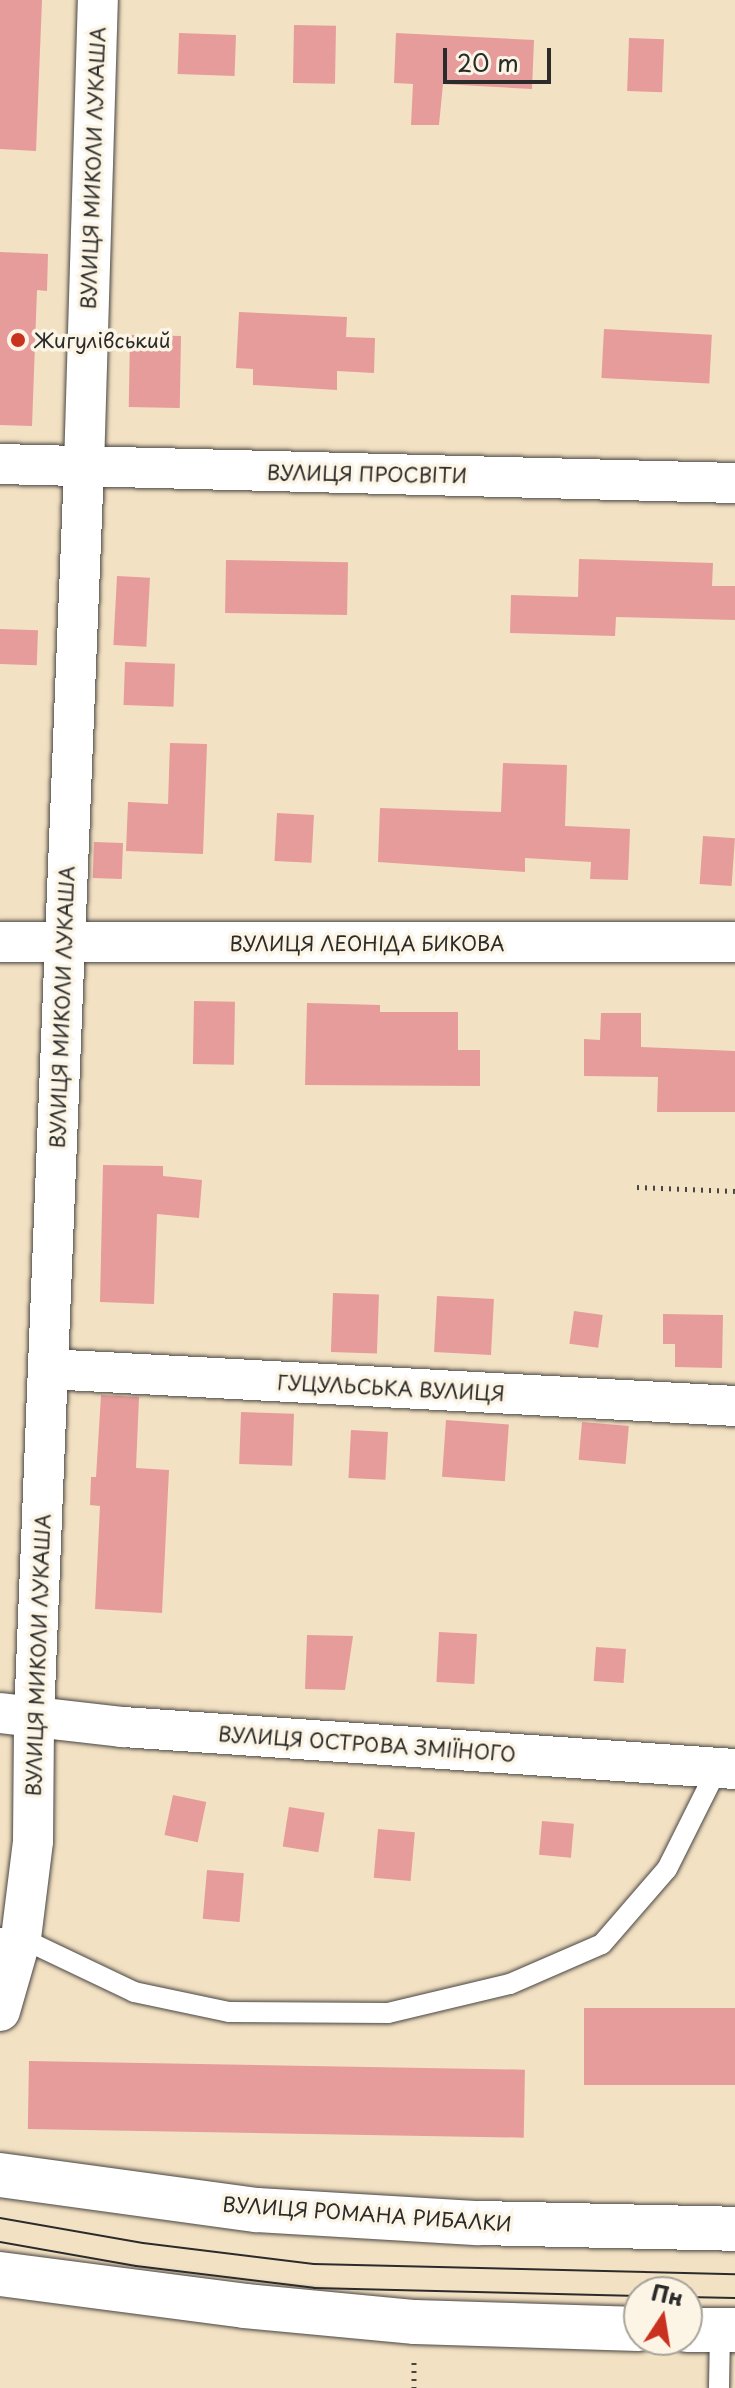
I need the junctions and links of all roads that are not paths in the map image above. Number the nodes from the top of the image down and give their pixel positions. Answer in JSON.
{"nodes":[{"id":1,"x":98,"y":0,"type":"edge"},
{"id":2,"x":0,"y":464,"type":"edge"},
{"id":3,"x":84,"y":467,"type":"junction"},
{"id":4,"x":735,"y":483,"type":"edge"},
{"id":5,"x":0,"y":942,"type":"edge"},
{"id":6,"x":735,"y":942,"type":"edge"},
{"id":7,"x":65,"y":944,"type":"junction"},
{"id":8,"x":48,"y":1369,"type":"junction"},
{"id":9,"x":735,"y":1406,"type":"edge"},
{"id":10,"x":17,"y":1715,"type":"edge"},
{"id":11,"x":726,"y":1769,"type":"edge"},
{"id":12,"x":10,"y":1938,"type":"edge"},
{"id":13,"x":0,"y":2011,"type":"edge"},
{"id":14,"x":0,"y":2175,"type":"edge"},
{"id":15,"x":735,"y":2229,"type":"edge"},
{"id":16,"x":0,"y":2274,"type":"edge"},
{"id":17,"x":623,"y":2328,"type":"edge"},
{"id":18,"x":714,"y":2330,"type":"edge"},
{"id":19,"x":719,"y":2388,"type":"edge"}],
"edges":[{"from":1,"to":3,"type":"street","name":"ВУЛИЦЯ МИКОЛИ ЛУКАША"},
{"from":2,"to":3,"type":"street","name":"ВУЛИЦЯ ПРОСВІТИ"},
{"from":3,"to":4,"type":"street","name":"ВУЛИЦЯ ПРОСВІТИ"},
{"from":3,"to":7,"type":"street","name":"ВУЛИЦЯ МИКОЛИ ЛУКАША"},
{"from":5,"to":7,"type":"street","name":"ВУЛИЦЯ ЛЕОНІДА БИКОВА"},
{"from":6,"to":7,"type":"street","name":"ВУЛИЦЯ ЛЕОНІДА БИКОВА"},
{"from":7,"to":8,"type":"street","name":"ВУЛИЦЯ МИКОЛИ ЛУКАША"},
{"from":8,"to":9,"type":"street","name":"ГУЦУЛЬСЬКА ВУЛИЦЯ"},
{"from":8,"to":10,"type":"street","name":"ВУЛИЦЯ МИКОЛИ ЛУКАША"},
{"from":10,"to":11,"type":"street","name":"ВУЛИЦЯ ОСТРОВА ЗМІЇНОГО"},
{"from":10,"to":12,"type":"street","name":"ВУЛИЦЯ МИКОЛИ ЛУКАША"},
{"from":11,"to":12,"type":"lane"},
{"from":12,"to":13,"type":"street","name":"ВУЛИЦЯ МИКОЛИ ЛУКАША"},
{"from":14,"to":15,"type":"main road","name":"ВУЛИЦЯ РОМАНА РИБАЛКИ"},
{"from":16,"to":17,"type":"main road"},
{"from":18,"to":19,"type":"lane"}]}
